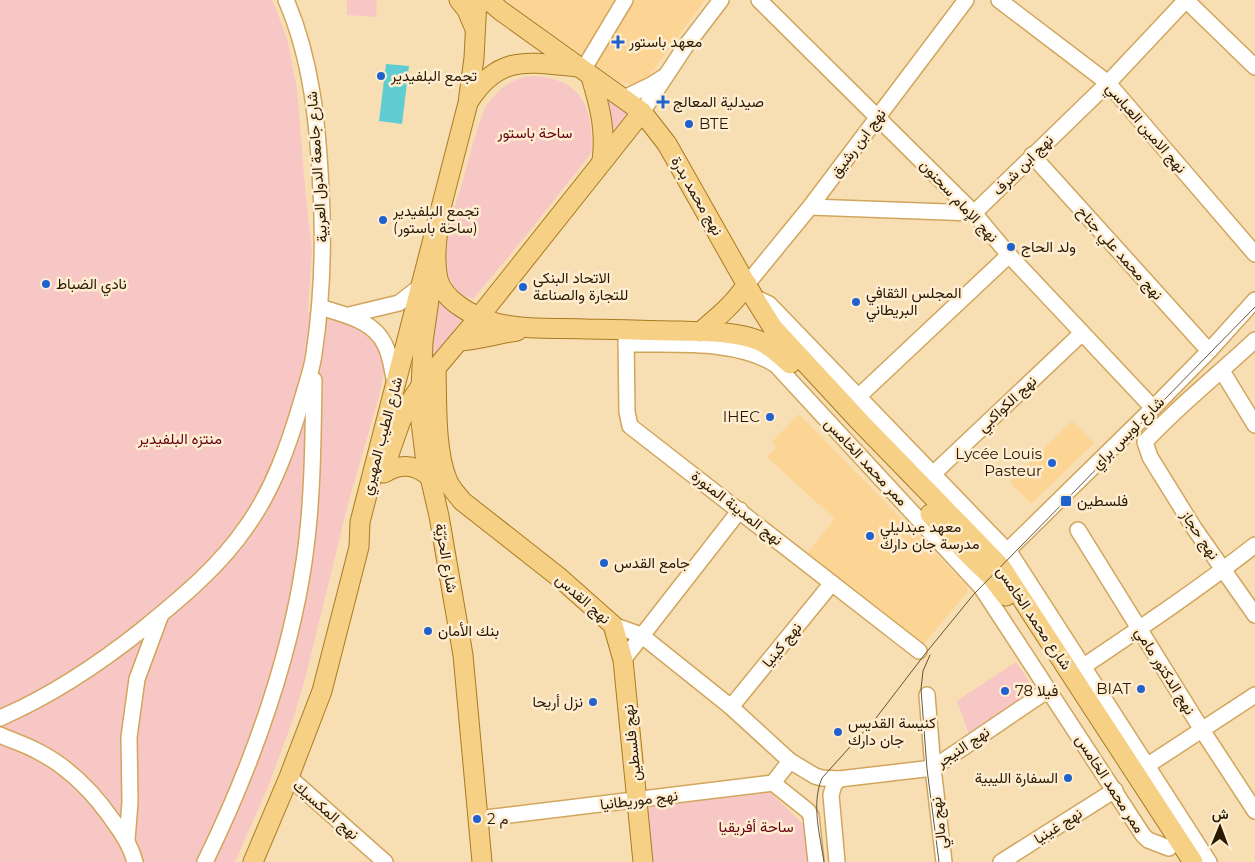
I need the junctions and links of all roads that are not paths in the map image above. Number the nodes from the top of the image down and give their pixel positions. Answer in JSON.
{"nodes":[{"id":1,"x":286,"y":0,"type":"edge"},
{"id":2,"x":459,"y":0,"type":"edge"},
{"id":3,"x":478,"y":0,"type":"edge"},
{"id":4,"x":488,"y":0,"type":"edge"},
{"id":5,"x":624,"y":0,"type":"edge"},
{"id":6,"x":721,"y":0,"type":"edge"},
{"id":7,"x":759,"y":0,"type":"edge"},
{"id":8,"x":966,"y":0,"type":"edge"},
{"id":9,"x":999,"y":0,"type":"edge"},
{"id":10,"x":1186,"y":0,"type":"edge"},
{"id":11,"x":477,"y":33,"type":"junction"},
{"id":12,"x":1255,"y":67,"type":"edge"},
{"id":13,"x":584,"y":71,"type":"junction"},
{"id":14,"x":669,"y":72,"type":"junction"},
{"id":15,"x":1108,"y":83,"type":"junction"},
{"id":16,"x":622,"y":99,"type":"junction"},
{"id":17,"x":468,"y":103,"type":"junction"},
{"id":18,"x":642,"y":112,"type":"junction"},
{"id":19,"x":878,"y":118,"type":"junction"},
{"id":20,"x":1032,"y":155,"type":"junction"},
{"id":21,"x":602,"y":161,"type":"junction"},
{"id":22,"x":810,"y":206,"type":"junction"},
{"id":23,"x":440,"y":211,"type":"junction"},
{"id":24,"x":974,"y":213,"type":"junction"},
{"id":25,"x":1008,"y":254,"type":"junction"},
{"id":26,"x":1255,"y":254,"type":"edge"},
{"id":27,"x":436,"y":255,"type":"junction"},
{"id":28,"x":421,"y":286,"type":"junction"},
{"id":29,"x":750,"y":290,"type":"junction"},
{"id":30,"x":1255,"y":300,"type":"edge"},
{"id":31,"x":320,"y":307,"type":"junction"},
{"id":32,"x":349,"y":315,"type":"junction"},
{"id":33,"x":479,"y":317,"type":"junction"},
{"id":34,"x":538,"y":328,"type":"junction"},
{"id":35,"x":700,"y":332,"type":"junction"},
{"id":36,"x":1082,"y":334,"type":"junction"},
{"id":37,"x":626,"y":337,"type":"junction"},
{"id":38,"x":1255,"y":340,"type":"edge"},
{"id":39,"x":459,"y":341,"type":"junction"},
{"id":40,"x":1209,"y":351,"type":"junction"},
{"id":41,"x":314,"y":356,"type":"junction"},
{"id":42,"x":436,"y":368,"type":"junction"},
{"id":43,"x":1222,"y":371,"type":"junction"},
{"id":44,"x":396,"y":385,"type":"junction"},
{"id":45,"x":420,"y":387,"type":"junction"},
{"id":46,"x":858,"y":397,"type":"junction"},
{"id":47,"x":1153,"y":408,"type":"junction"},
{"id":48,"x":1255,"y":425,"type":"edge"},
{"id":49,"x":1149,"y":452,"type":"joint"},
{"id":50,"x":384,"y":474,"type":"junction"},
{"id":51,"x":933,"y":474,"type":"junction"},
{"id":52,"x":430,"y":477,"type":"junction"},
{"id":53,"x":462,"y":501,"type":"junction"},
{"id":54,"x":740,"y":510,"type":"junction"},
{"id":55,"x":439,"y":516,"type":"junction"},
{"id":56,"x":1078,"y":530,"type":"dead end"},
{"id":57,"x":1255,"y":545,"type":"edge"},
{"id":58,"x":359,"y":547,"type":"junction"},
{"id":59,"x":1002,"y":557,"type":"junction"},
{"id":60,"x":1223,"y":570,"type":"junction"},
{"id":61,"x":832,"y":583,"type":"junction"},
{"id":62,"x":162,"y":614,"type":"junction"},
{"id":63,"x":1255,"y":615,"type":"edge"},
{"id":64,"x":613,"y":625,"type":"junction"},
{"id":65,"x":1139,"y":629,"type":"junction"},
{"id":66,"x":641,"y":635,"type":"junction"},
{"id":67,"x":919,"y":651,"type":"dead end"},
{"id":68,"x":623,"y":660,"type":"junction"},
{"id":69,"x":1084,"y":666,"type":"junction"},
{"id":70,"x":1048,"y":690,"type":"junction"},
{"id":71,"x":927,"y":695,"type":"dead end"},
{"id":72,"x":1255,"y":695,"type":"edge"},
{"id":73,"x":731,"y":707,"type":"junction"},
{"id":74,"x":0,"y":718,"type":"edge"},
{"id":75,"x":1202,"y":730,"type":"junction"},
{"id":76,"x":0,"y":735,"type":"edge"},
{"id":77,"x":790,"y":761,"type":"junction"},
{"id":78,"x":1148,"y":765,"type":"junction"},
{"id":79,"x":932,"y":768,"type":"junction"},
{"id":80,"x":815,"y":776,"type":"junction"},
{"id":81,"x":289,"y":777,"type":"junction"},
{"id":82,"x":838,"y":779,"type":"junction"},
{"id":83,"x":773,"y":783,"type":"junction"},
{"id":84,"x":1115,"y":790,"type":"junction"},
{"id":85,"x":831,"y":799,"type":"junction"},
{"id":86,"x":638,"y":800,"type":"junction"},
{"id":87,"x":1255,"y":811,"type":"edge"},
{"id":88,"x":477,"y":819,"type":"junction"},
{"id":89,"x":127,"y":840,"type":"junction"},
{"id":90,"x":1174,"y":855,"type":"edge"},
{"id":91,"x":135,"y":862,"type":"edge"},
{"id":92,"x":205,"y":862,"type":"edge"},
{"id":93,"x":253,"y":862,"type":"edge"},
{"id":94,"x":385,"y":862,"type":"edge"},
{"id":95,"x":482,"y":862,"type":"edge"},
{"id":96,"x":644,"y":862,"type":"edge"},
{"id":97,"x":816,"y":862,"type":"edge"},
{"id":98,"x":837,"y":862,"type":"edge"},
{"id":99,"x":944,"y":862,"type":"edge"},
{"id":100,"x":1001,"y":862,"type":"edge"},
{"id":101,"x":1193,"y":862,"type":"edge"},
{"id":102,"x":1209,"y":862,"type":"edge"}],
"edges":[{"from":1,"to":31,"type":"street","name":"شارع جامعة الدول العربية"},
{"from":2,"to":11,"type":"main road"},
{"from":3,"to":11,"type":"main road","name":"شارع الطيب المهيري"},
{"from":4,"to":13,"type":"main road","name":"نهج محمد بدرة"},
{"from":5,"to":13,"type":"street"},
{"from":6,"to":14,"type":"street"},
{"from":7,"to":19,"type":"street","name":"نهج الإمام سحنون"},
{"from":8,"to":19,"type":"street","name":"نهج ابن رشيق"},
{"from":9,"to":15,"type":"street","name":"نهج الامين العباسي"},
{"from":10,"to":12,"type":"street"},
{"from":10,"to":15,"type":"street","name":"نهج ابن شرف"},
{"from":11,"to":17,"type":"main road","name":"شارع الطيب المهيري"},
{"from":13,"to":16,"type":"main road","name":"نهج محمد بدرة"},
{"from":13,"to":17,"type":"main road"},
{"from":13,"to":21,"type":"main road"},
{"from":14,"to":16,"type":"street"},
{"from":14,"to":18,"type":"street"},
{"from":15,"to":20,"type":"street","name":"نهج ابن شرف"},
{"from":15,"to":26,"type":"street","name":"نهج الامين العباسي"},
{"from":16,"to":18,"type":"main road","name":"نهج محمد بدرة"},
{"from":17,"to":23,"type":"main road","name":"شارع الطيب المهيري"},
{"from":18,"to":21,"type":"main road"},
{"from":18,"to":29,"type":"main road","name":"نهج محمد بدرة"},
{"from":19,"to":22,"type":"street","name":"نهج ابن رشيق"},
{"from":19,"to":24,"type":"street","name":"نهج الإمام سحنون"},
{"from":20,"to":24,"type":"street","name":"نهج ابن شرف"},
{"from":20,"to":40,"type":"street","name":"نهج محمد علي جناح"},
{"from":21,"to":33,"type":"main road"},
{"from":22,"to":24,"type":"street"},
{"from":22,"to":29,"type":"street","name":"نهج ابن رشيق"},
{"from":23,"to":27,"type":"main road"},
{"from":23,"to":28,"type":"main road","name":"شارع الطيب المهيري"},
{"from":24,"to":25,"type":"street","name":"نهج الإمام سحنون"},
{"from":25,"to":36,"type":"street","name":"نهج الإمام سحنون"},
{"from":25,"to":46,"type":"street"},
{"from":27,"to":33,"type":"main road"},
{"from":27,"to":45,"type":"main road","name":"شارع الحرّيّة"},
{"from":28,"to":32,"type":"street"},
{"from":28,"to":44,"type":"main road","name":"شارع الطيب المهيري"},
{"from":29,"to":35,"type":"main road"},
{"from":29,"to":46,"type":"street"},
{"from":29,"to":59,"type":"main road","name":"شارع محمد الخامس"},
{"from":30,"to":40,"type":"street","name":"شارع لويس براي"},
{"from":31,"to":32,"type":"street"},
{"from":31,"to":41,"type":"street","name":"شارع جامعة الدول العربية"},
{"from":32,"to":44,"type":"street"},
{"from":33,"to":34,"type":"main road"},
{"from":33,"to":39,"type":"main road"},
{"from":34,"to":37,"type":"main road","name":"شارع محمد الخامس"},
{"from":34,"to":39,"type":"main road"},
{"from":35,"to":37,"type":"main road","name":"شارع محمد الخامس"},
{"from":35,"to":90,"type":"main road","name":"شارع محمد الخامس"},
{"from":36,"to":47,"type":"street","name":"نهج الإمام سحنون"},
{"from":36,"to":51,"type":"street","name":"نهج الكواكبي"},
{"from":37,"to":54,"type":"street","name":"نهج المدينة المنورة"},
{"from":37,"to":70,"type":"street","name":"ممر محمد الخامس"},
{"from":38,"to":43,"type":"street","name":"شارع لويس براي"},
{"from":39,"to":42,"type":"main road"},
{"from":40,"to":47,"type":"street","name":"شارع لويس براي"},
{"from":41,"to":62,"type":"street"},
{"from":41,"to":92,"type":"street"},
{"from":42,"to":45,"type":"main road"},
{"from":42,"to":53,"type":"main road","name":"نهج القدس"},
{"from":43,"to":48,"type":"street"},
{"from":43,"to":49,"type":"street","name":"شارع لويس براي"},
{"from":44,"to":58,"type":"main road","name":"شارع الطيب المهيري"},
{"from":45,"to":50,"type":"main road"},
{"from":45,"to":52,"type":"main road","name":"شارع الحرّيّة"},
{"from":46,"to":51,"type":"street"},
{"from":47,"to":59,"type":"street","name":"شارع لويس براي"},
{"from":49,"to":60,"type":"street","name":"نهج حجاز"},
{"from":50,"to":52,"type":"main road"},
{"from":50,"to":58,"type":"main road"},
{"from":51,"to":59,"type":"street"},
{"from":52,"to":55,"type":"main road","name":"شارع الحرّيّة"},
{"from":53,"to":55,"type":"main road"},
{"from":53,"to":64,"type":"main road","name":"نهج القدس"},
{"from":54,"to":61,"type":"street","name":"نهج المدينة المنورة"},
{"from":54,"to":66,"type":"street"},
{"from":55,"to":88,"type":"main road","name":"شارع الحرّيّة"},
{"from":56,"to":65,"type":"street","name":"نهج الدكتور مامي"},
{"from":57,"to":60,"type":"street"},
{"from":58,"to":81,"type":"main road","name":"شارع الطيب المهيري"},
{"from":59,"to":69,"type":"street"},
{"from":59,"to":101,"type":"main road","name":"شارع محمد الخامس"},
{"from":60,"to":63,"type":"street","name":"نهج حجاز"},
{"from":60,"to":65,"type":"street"},
{"from":61,"to":67,"type":"street","name":"نهج المدينة المنورة"},
{"from":61,"to":73,"type":"street","name":"نهج كينيا"},
{"from":62,"to":74,"type":"street"},
{"from":62,"to":89,"type":"street"},
{"from":64,"to":66,"type":"street","name":"نهج القدس"},
{"from":64,"to":68,"type":"main road","name":"نهج فلسطين"},
{"from":65,"to":69,"type":"street"},
{"from":65,"to":75,"type":"street","name":"نهج الدكتور مامي"},
{"from":66,"to":68,"type":"street"},
{"from":66,"to":73,"type":"street","name":"نهج القدس"},
{"from":68,"to":86,"type":"main road","name":"نهج فلسطين"},
{"from":69,"to":78,"type":"street"},
{"from":70,"to":79,"type":"street","name":"نهج النيجر"},
{"from":70,"to":84,"type":"street","name":"ممر محمد الخامس"},
{"from":71,"to":79,"type":"street","name":"نهج مالي"},
{"from":72,"to":75,"type":"street"},
{"from":73,"to":77,"type":"street","name":"نهج القدس"},
{"from":75,"to":78,"type":"street"},
{"from":75,"to":87,"type":"street","name":"نهج الدكتور مامي"},
{"from":76,"to":89,"type":"street"},
{"from":77,"to":80,"type":"street","name":"نهج القدس"},
{"from":77,"to":83,"type":"street"},
{"from":78,"to":102,"type":"street"},
{"from":79,"to":82,"type":"street","name":"نهج النيجر"},
{"from":79,"to":99,"type":"street","name":"نهج مالي"},
{"from":80,"to":82,"type":"street","name":"نهج النيجر"},
{"from":80,"to":85,"type":"street"},
{"from":81,"to":93,"type":"main road","name":"شارع الطيب المهيري"},
{"from":81,"to":94,"type":"street","name":"نهج المكسيك"},
{"from":82,"to":85,"type":"street"},
{"from":83,"to":86,"type":"street","name":"نهج موريطانيا"},
{"from":83,"to":97,"type":"street"},
{"from":84,"to":90,"type":"street","name":"ممر محمد الخامس"},
{"from":84,"to":100,"type":"street","name":"نهج غينيا"},
{"from":85,"to":98,"type":"street"},
{"from":86,"to":88,"type":"street","name":"نهج موريطانيا"},
{"from":86,"to":96,"type":"main road","name":"نهج فلسطين"},
{"from":88,"to":95,"type":"main road","name":"شارع الحرّيّة"},
{"from":89,"to":91,"type":"street"}]}
